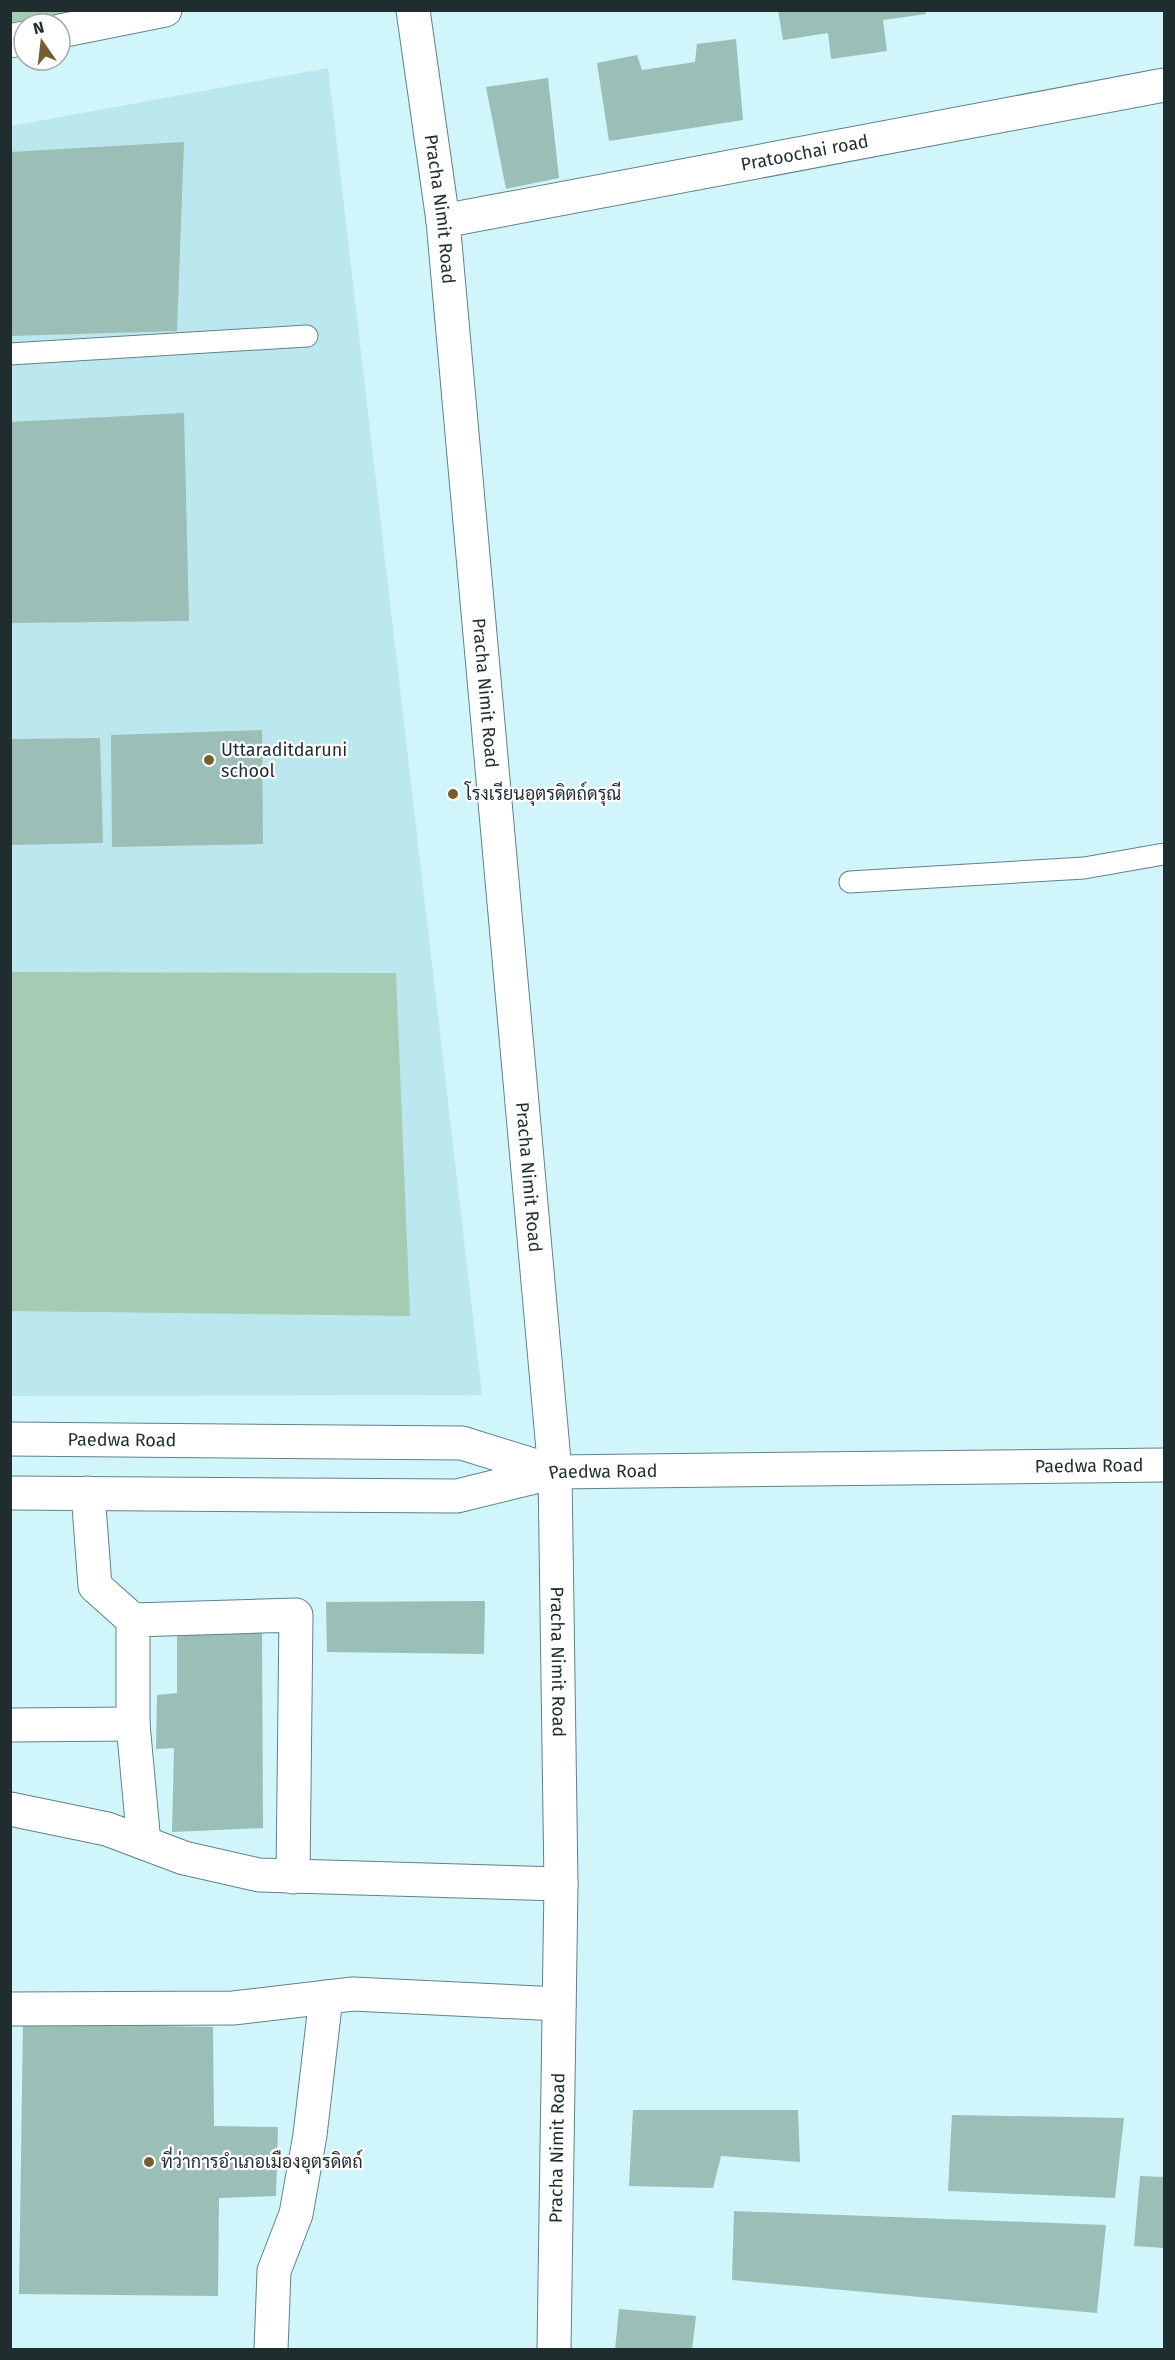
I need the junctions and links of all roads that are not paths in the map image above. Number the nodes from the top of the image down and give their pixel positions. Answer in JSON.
{"nodes":[{"id":1,"x":165,"y":10,"type":"edge"},
{"id":2,"x":413,"y":10,"type":"edge"},
{"id":3,"x":79,"y":22,"type":"edge"},
{"id":4,"x":1164,"y":85,"type":"edge"},
{"id":5,"x":443,"y":220,"type":"junction"},
{"id":6,"x":307,"y":336,"type":"dead end"},
{"id":7,"x":10,"y":354,"type":"edge"},
{"id":8,"x":1164,"y":854,"type":"edge"},
{"id":9,"x":850,"y":882,"type":"dead end"},
{"id":10,"x":10,"y":1439,"type":"edge"},
{"id":11,"x":1164,"y":1465,"type":"edge"},
{"id":12,"x":555,"y":1472,"type":"junction"},
{"id":13,"x":10,"y":1492,"type":"edge"},
{"id":14,"x":88,"y":1493,"type":"junction"},
{"id":15,"x":133,"y":1620,"type":"junction"},
{"id":16,"x":133,"y":1724,"type":"junction"},
{"id":17,"x":10,"y":1725,"type":"edge"},
{"id":18,"x":10,"y":1809,"type":"edge"},
{"id":19,"x":144,"y":1843,"type":"junction"},
{"id":20,"x":293,"y":1877,"type":"junction"},
{"id":21,"x":561,"y":1884,"type":"junction"},
{"id":22,"x":326,"y":1997,"type":"junction"},
{"id":23,"x":559,"y":2004,"type":"junction"},
{"id":24,"x":10,"y":2009,"type":"edge"},
{"id":25,"x":271,"y":2349,"type":"edge"},
{"id":26,"x":554,"y":2349,"type":"edge"}],
"edges":[{"from":1,"to":3,"type":"street"},
{"from":2,"to":5,"type":"street","name":"Pracha Nimit Road"},
{"from":4,"to":5,"type":"street","name":"Pratoochai road"},
{"from":5,"to":12,"type":"street","name":"Pracha Nimit Road"},
{"from":6,"to":7,"type":"lane"},
{"from":8,"to":9,"type":"lane"},
{"from":10,"to":12,"type":"street","name":"Paedwa Road"},
{"from":11,"to":12,"type":"street","name":"Paedwa Road"},
{"from":12,"to":14,"type":"street"},
{"from":12,"to":21,"type":"street","name":"Pracha Nimit Road"},
{"from":13,"to":14,"type":"street"},
{"from":14,"to":15,"type":"street"},
{"from":15,"to":16,"type":"street"},
{"from":15,"to":20,"type":"street"},
{"from":16,"to":17,"type":"street"},
{"from":16,"to":19,"type":"street"},
{"from":18,"to":19,"type":"street"},
{"from":19,"to":20,"type":"street"},
{"from":20,"to":21,"type":"street"},
{"from":21,"to":23,"type":"street","name":"Pracha Nimit Road"},
{"from":22,"to":23,"type":"street"},
{"from":22,"to":24,"type":"street"},
{"from":22,"to":25,"type":"street"},
{"from":23,"to":26,"type":"street","name":"Pracha Nimit Road"}]}
